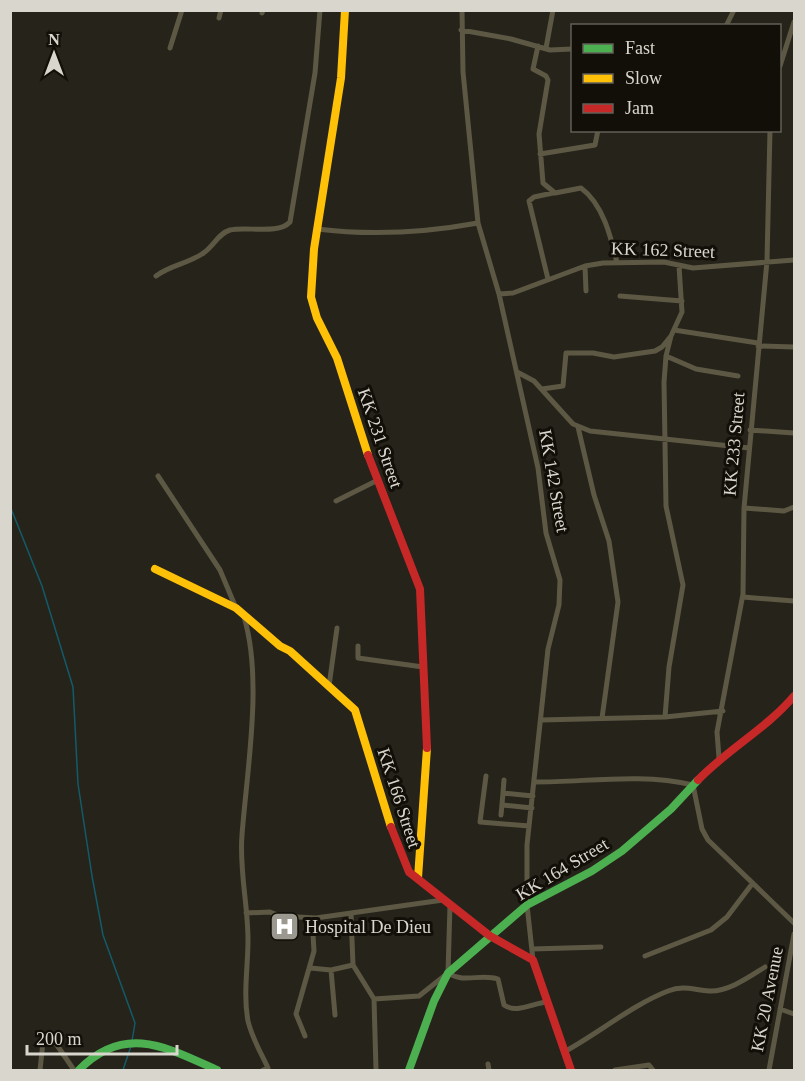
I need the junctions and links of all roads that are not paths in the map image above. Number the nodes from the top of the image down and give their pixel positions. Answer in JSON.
{"nodes":[{"id":1,"x":182,"y":10,"type":"edge"},
{"id":2,"x":221,"y":10,"type":"edge"},
{"id":3,"x":320,"y":10,"type":"edge"},
{"id":4,"x":345,"y":10,"type":"edge"},
{"id":5,"x":462,"y":10,"type":"edge"},
{"id":6,"x":553,"y":10,"type":"edge"},
{"id":7,"x":734,"y":10,"type":"edge"},
{"id":8,"x":219,"y":18,"type":"dead end"},
{"id":9,"x":795,"y":22,"type":"edge"},
{"id":10,"x":727,"y":24,"type":"edge"},
{"id":11,"x":461,"y":30,"type":"junction"},
{"id":12,"x":538,"y":46,"type":"junction"},
{"id":13,"x":170,"y":48,"type":"dead end"},
{"id":14,"x":546,"y":48,"type":"junction"},
{"id":15,"x":571,"y":49,"type":"edge"},
{"id":16,"x":781,"y":63,"type":"edge"},
{"id":17,"x":597,"y":132,"type":"edge"},
{"id":18,"x":770,"y":132,"type":"edge"},
{"id":19,"x":540,"y":154,"type":"junction"},
{"id":20,"x":555,"y":193,"type":"junction"},
{"id":21,"x":478,"y":223,"type":"junction"},
{"id":22,"x":318,"y":229,"type":"junction"},
{"id":23,"x":795,"y":260,"type":"edge"},
{"id":24,"x":767,"y":261,"type":"junction"},
{"id":25,"x":617,"y":263,"type":"junction"},
{"id":26,"x":585,"y":266,"type":"junction"},
{"id":27,"x":679,"y":266,"type":"junction"},
{"id":28,"x":156,"y":276,"type":"dead end"},
{"id":29,"x":548,"y":279,"type":"junction"},
{"id":30,"x":586,"y":291,"type":"dead end"},
{"id":31,"x":499,"y":294,"type":"junction"},
{"id":32,"x":620,"y":296,"type":"dead end"},
{"id":33,"x":682,"y":301,"type":"junction"},
{"id":34,"x":673,"y":333,"type":"junction"},
{"id":35,"x":758,"y":344,"type":"junction"},
{"id":36,"x":795,"y":347,"type":"edge"},
{"id":37,"x":666,"y":356,"type":"junction"},
{"id":38,"x":517,"y":372,"type":"junction"},
{"id":39,"x":738,"y":376,"type":"dead end"},
{"id":40,"x":542,"y":389,"type":"junction"},
{"id":41,"x":578,"y":427,"type":"junction"},
{"id":42,"x":750,"y":430,"type":"junction"},
{"id":43,"x":795,"y":434,"type":"edge"},
{"id":44,"x":664,"y":440,"type":"junction"},
{"id":45,"x":749,"y":448,"type":"junction"},
{"id":46,"x":158,"y":476,"type":"dead end"},
{"id":47,"x":378,"y":480,"type":"junction"},
{"id":48,"x":336,"y":501,"type":"dead end"},
{"id":49,"x":795,"y":507,"type":"edge"},
{"id":50,"x":744,"y":508,"type":"junction"},
{"id":51,"x":155,"y":569,"type":"dead end"},
{"id":52,"x":743,"y":597,"type":"junction"},
{"id":53,"x":795,"y":601,"type":"edge"},
{"id":54,"x":236,"y":608,"type":"junction"},
{"id":55,"x":244,"y":615,"type":"junction"},
{"id":56,"x":337,"y":628,"type":"dead end"},
{"id":57,"x":358,"y":646,"type":"dead end"},
{"id":58,"x":423,"y":668,"type":"junction"},
{"id":59,"x":329,"y":686,"type":"junction"},
{"id":60,"x":795,"y":696,"type":"edge"},
{"id":61,"x":723,"y":711,"type":"junction"},
{"id":62,"x":664,"y":717,"type":"junction"},
{"id":63,"x":602,"y":718,"type":"junction"},
{"id":64,"x":541,"y":720,"type":"junction"},
{"id":65,"x":719,"y":758,"type":"junction"},
{"id":66,"x":486,"y":776,"type":"dead end"},
{"id":67,"x":504,"y":780,"type":"dead end"},
{"id":68,"x":535,"y":782,"type":"junction"},
{"id":69,"x":693,"y":784,"type":"junction"},
{"id":70,"x":503,"y":793,"type":"junction"},
{"id":71,"x":533,"y":796,"type":"junction"},
{"id":72,"x":502,"y":805,"type":"junction"},
{"id":73,"x":532,"y":808,"type":"junction"},
{"id":74,"x":501,"y":815,"type":"dead end"},
{"id":75,"x":530,"y":826,"type":"junction"},
{"id":76,"x":418,"y":878,"type":"junction"},
{"id":77,"x":752,"y":884,"type":"junction"},
{"id":78,"x":446,"y":902,"type":"junction"},
{"id":79,"x":527,"y":905,"type":"junction"},
{"id":80,"x":246,"y":913,"type":"junction"},
{"id":81,"x":351,"y":914,"type":"junction"},
{"id":82,"x":312,"y":918,"type":"junction"},
{"id":83,"x":795,"y":923,"type":"edge"},
{"id":84,"x":795,"y":934,"type":"edge"},
{"id":85,"x":490,"y":936,"type":"junction"},
{"id":86,"x":601,"y":947,"type":"dead end"},
{"id":87,"x":532,"y":949,"type":"junction"},
{"id":88,"x":645,"y":956,"type":"dead end"},
{"id":89,"x":793,"y":957,"type":"edge"},
{"id":90,"x":533,"y":960,"type":"junction"},
{"id":91,"x":352,"y":965,"type":"junction"},
{"id":92,"x":765,"y":967,"type":"dead end"},
{"id":93,"x":310,"y":968,"type":"junction"},
{"id":94,"x":332,"y":970,"type":"junction"},
{"id":95,"x":448,"y":973,"type":"junction"},
{"id":96,"x":374,"y":999,"type":"junction"},
{"id":97,"x":547,"y":1002,"type":"junction"},
{"id":98,"x":780,"y":1009,"type":"junction"},
{"id":99,"x":795,"y":1014,"type":"edge"},
{"id":100,"x":335,"y":1015,"type":"dead end"},
{"id":101,"x":305,"y":1036,"type":"dead end"},
{"id":102,"x":564,"y":1052,"type":"junction"},
{"id":103,"x":40,"y":1071,"type":"edge"},
{"id":104,"x":74,"y":1071,"type":"edge"},
{"id":105,"x":79,"y":1071,"type":"edge"},
{"id":106,"x":217,"y":1071,"type":"edge"},
{"id":107,"x":263,"y":1071,"type":"edge"},
{"id":108,"x":376,"y":1071,"type":"edge"},
{"id":109,"x":409,"y":1071,"type":"edge"},
{"id":110,"x":571,"y":1071,"type":"edge"},
{"id":111,"x":615,"y":1071,"type":"edge"},
{"id":112,"x":653,"y":1071,"type":"edge"},
{"id":113,"x":769,"y":1071,"type":"edge"}],
"edges":[{"from":1,"to":13,"type":"street"},
{"from":2,"to":8,"type":"street"},
{"from":3,"to":28,"type":"street"},
{"from":4,"to":22,"type":"street","name":"KK 231 Street"},
{"from":5,"to":11,"type":"street","name":"KK 142 Street"},
{"from":6,"to":14,"type":"street"},
{"from":7,"to":10,"type":"street"},
{"from":9,"to":16,"type":"street"},
{"from":11,"to":12,"type":"street"},
{"from":11,"to":21,"type":"street","name":"KK 142 Street"},
{"from":12,"to":14,"type":"street"},
{"from":12,"to":19,"type":"street"},
{"from":14,"to":15,"type":"street"},
{"from":17,"to":19,"type":"street"},
{"from":18,"to":24,"type":"street","name":"KK 233 Street"},
{"from":19,"to":20,"type":"street"},
{"from":20,"to":25,"type":"street"},
{"from":20,"to":29,"type":"street"},
{"from":21,"to":22,"type":"street"},
{"from":21,"to":31,"type":"street","name":"KK 142 Street"},
{"from":22,"to":47,"type":"street","name":"KK 231 Street"},
{"from":23,"to":24,"type":"street","name":"KK 162 Street"},
{"from":24,"to":27,"type":"street","name":"KK 162 Street"},
{"from":24,"to":35,"type":"street","name":"KK 233 Street"},
{"from":25,"to":26,"type":"street","name":"KK 162 Street"},
{"from":25,"to":27,"type":"street","name":"KK 162 Street"},
{"from":26,"to":29,"type":"street","name":"KK 162 Street"},
{"from":26,"to":30,"type":"street"},
{"from":27,"to":33,"type":"street"},
{"from":29,"to":31,"type":"street","name":"KK 162 Street"},
{"from":31,"to":38,"type":"street","name":"KK 142 Street"},
{"from":32,"to":33,"type":"street"},
{"from":33,"to":34,"type":"street"},
{"from":34,"to":35,"type":"street"},
{"from":34,"to":37,"type":"street"},
{"from":34,"to":40,"type":"street"},
{"from":35,"to":36,"type":"street"},
{"from":35,"to":42,"type":"street","name":"KK 233 Street"},
{"from":37,"to":39,"type":"street"},
{"from":37,"to":44,"type":"street"},
{"from":38,"to":40,"type":"street"},
{"from":38,"to":64,"type":"street","name":"KK 142 Street"},
{"from":40,"to":41,"type":"street"},
{"from":41,"to":44,"type":"street"},
{"from":41,"to":63,"type":"street"},
{"from":42,"to":43,"type":"street"},
{"from":42,"to":45,"type":"street","name":"KK 233 Street"},
{"from":44,"to":45,"type":"street"},
{"from":44,"to":62,"type":"street"},
{"from":45,"to":50,"type":"street","name":"KK 233 Street"},
{"from":46,"to":54,"type":"street"},
{"from":47,"to":48,"type":"street"},
{"from":47,"to":58,"type":"street","name":"KK 231 Street"},
{"from":49,"to":50,"type":"street"},
{"from":50,"to":52,"type":"street","name":"KK 233 Street"},
{"from":51,"to":54,"type":"street","name":"KK 166 Street"},
{"from":52,"to":53,"type":"street"},
{"from":52,"to":61,"type":"street","name":"KK 233 Street"},
{"from":54,"to":55,"type":"street","name":"KK 166 Street"},
{"from":55,"to":59,"type":"street","name":"KK 166 Street"},
{"from":55,"to":80,"type":"street"},
{"from":56,"to":59,"type":"street"},
{"from":57,"to":58,"type":"street"},
{"from":58,"to":76,"type":"street","name":"KK 231 Street"},
{"from":59,"to":76,"type":"street","name":"KK 166 Street"},
{"from":60,"to":65,"type":"street","name":"KK 164 Street"},
{"from":61,"to":62,"type":"street"},
{"from":61,"to":65,"type":"street","name":"KK 233 Street"},
{"from":62,"to":63,"type":"street"},
{"from":63,"to":64,"type":"street"},
{"from":64,"to":68,"type":"street","name":"KK 142 Street"},
{"from":65,"to":69,"type":"street","name":"KK 164 Street"},
{"from":66,"to":75,"type":"street"},
{"from":67,"to":70,"type":"street"},
{"from":68,"to":69,"type":"street"},
{"from":68,"to":71,"type":"street","name":"KK 142 Street"},
{"from":69,"to":77,"type":"street"},
{"from":69,"to":79,"type":"street","name":"KK 164 Street"},
{"from":70,"to":71,"type":"street"},
{"from":70,"to":72,"type":"street"},
{"from":71,"to":73,"type":"street","name":"KK 142 Street"},
{"from":72,"to":73,"type":"street"},
{"from":72,"to":74,"type":"street"},
{"from":73,"to":75,"type":"street","name":"KK 142 Street"},
{"from":75,"to":79,"type":"street","name":"KK 142 Street"},
{"from":76,"to":78,"type":"street","name":"KK 166 Street"},
{"from":77,"to":83,"type":"street"},
{"from":77,"to":88,"type":"street"},
{"from":78,"to":81,"type":"street"},
{"from":78,"to":85,"type":"street","name":"KK 166 Street"},
{"from":78,"to":95,"type":"street"},
{"from":79,"to":85,"type":"street","name":"KK 164 Street"},
{"from":79,"to":87,"type":"street","name":"KK 142 Street"},
{"from":80,"to":82,"type":"street"},
{"from":80,"to":107,"type":"street"},
{"from":81,"to":82,"type":"street"},
{"from":81,"to":91,"type":"street"},
{"from":82,"to":93,"type":"street"},
{"from":84,"to":89,"type":"street","name":"KK 20 Avenue"},
{"from":85,"to":90,"type":"street","name":"KK 166 Street"},
{"from":85,"to":95,"type":"street","name":"KK 164 Street"},
{"from":86,"to":87,"type":"street"},
{"from":87,"to":90,"type":"street","name":"KK 142 Street"},
{"from":89,"to":98,"type":"street","name":"KK 20 Avenue"},
{"from":90,"to":97,"type":"street"},
{"from":91,"to":94,"type":"street"},
{"from":91,"to":96,"type":"street"},
{"from":92,"to":102,"type":"street"},
{"from":93,"to":94,"type":"street"},
{"from":93,"to":101,"type":"street"},
{"from":94,"to":100,"type":"street"},
{"from":95,"to":96,"type":"street"},
{"from":95,"to":97,"type":"street"},
{"from":95,"to":109,"type":"street","name":"KK 164 Street"},
{"from":96,"to":108,"type":"street"},
{"from":97,"to":102,"type":"street"},
{"from":98,"to":99,"type":"street"},
{"from":98,"to":113,"type":"street","name":"KK 20 Avenue"},
{"from":102,"to":110,"type":"street"},
{"from":103,"to":104,"type":"street"},
{"from":105,"to":106,"type":"street"},
{"from":111,"to":112,"type":"street"}]}
